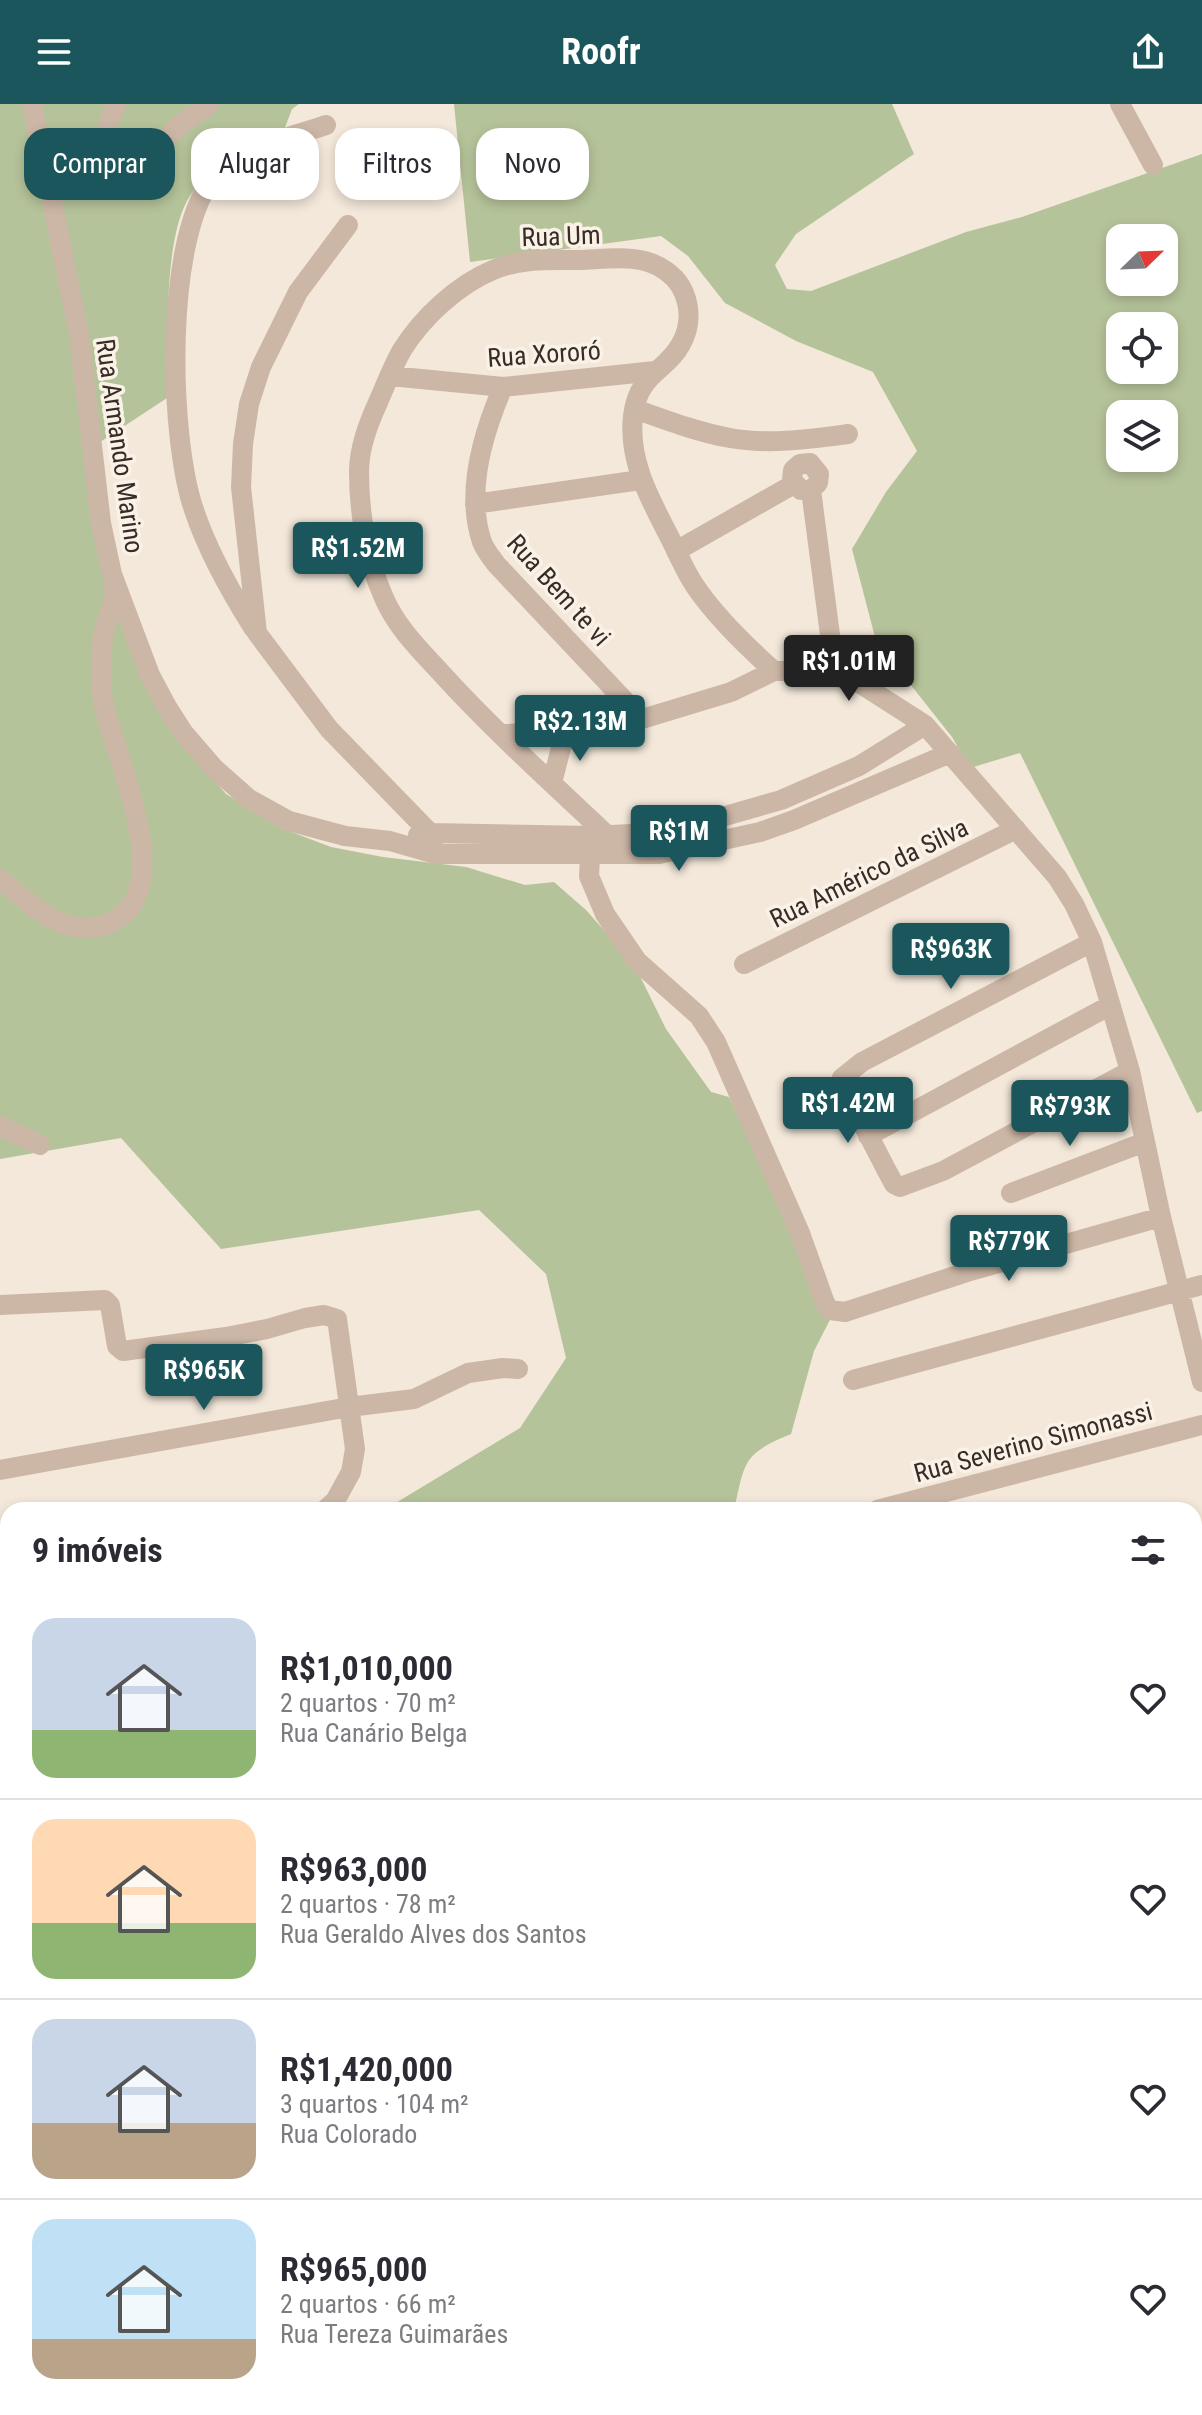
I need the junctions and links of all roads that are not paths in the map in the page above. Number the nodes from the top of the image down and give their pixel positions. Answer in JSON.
{"nodes":[{"id":1,"x":116,"y":104,"type":"edge"},
{"id":2,"x":209,"y":104,"type":"edge"},
{"id":3,"x":1120,"y":104,"type":"edge"},
{"id":4,"x":35,"y":110,"type":"edge"},
{"id":5,"x":326,"y":125,"type":"dead end"},
{"id":6,"x":1153,"y":165,"type":"dead end"},
{"id":7,"x":348,"y":225,"type":"dead end"},
{"id":8,"x":655,"y":371,"type":"junction"},
{"id":9,"x":390,"y":376,"type":"junction"},
{"id":10,"x":503,"y":387,"type":"junction"},
{"id":11,"x":635,"y":409,"type":"junction"},
{"id":12,"x":848,"y":434,"type":"dead end"},
{"id":13,"x":803,"y":439,"type":"junction"},
{"id":14,"x":640,"y":480,"type":"junction"},
{"id":15,"x":802,"y":487,"type":"junction"},
{"id":16,"x":475,"y":504,"type":"junction"},
{"id":17,"x":676,"y":551,"type":"junction"},
{"id":18,"x":112,"y":574,"type":"junction"},
{"id":19,"x":257,"y":633,"type":"junction"},
{"id":20,"x":774,"y":671,"type":"junction"},
{"id":21,"x":832,"y":675,"type":"junction"},
{"id":22,"x":642,"y":719,"type":"junction"},
{"id":23,"x":925,"y":725,"type":"junction"},
{"id":24,"x":565,"y":732,"type":"junction"},
{"id":25,"x":500,"y":734,"type":"junction"},
{"id":26,"x":950,"y":753,"type":"junction"},
{"id":27,"x":552,"y":783,"type":"junction"},
{"id":28,"x":1016,"y":829,"type":"junction"},
{"id":29,"x":430,"y":833,"type":"junction"},
{"id":30,"x":390,"y":841,"type":"junction"},
{"id":31,"x":596,"y":842,"type":"junction"},
{"id":32,"x":435,"y":854,"type":"junction"},
{"id":33,"x":0,"y":879,"type":"edge"},
{"id":34,"x":1092,"y":942,"type":"junction"},
{"id":35,"x":744,"y":964,"type":"dead end"},
{"id":36,"x":1109,"y":1006,"type":"junction"},
{"id":37,"x":1130,"y":1071,"type":"junction"},
{"id":38,"x":0,"y":1126,"type":"edge"},
{"id":39,"x":868,"y":1136,"type":"junction"},
{"id":40,"x":1145,"y":1142,"type":"junction"},
{"id":41,"x":40,"y":1145,"type":"dead end"},
{"id":42,"x":1011,"y":1193,"type":"dead end"},
{"id":43,"x":1161,"y":1217,"type":"junction"},
{"id":44,"x":1202,"y":1285,"type":"edge"},
{"id":45,"x":1180,"y":1291,"type":"junction"},
{"id":46,"x":0,"y":1305,"type":"edge"},
{"id":47,"x":518,"y":1369,"type":"dead end"},
{"id":48,"x":853,"y":1380,"type":"dead end"},
{"id":49,"x":1202,"y":1382,"type":"edge"},
{"id":50,"x":349,"y":1407,"type":"junction"},
{"id":51,"x":1202,"y":1425,"type":"edge"},
{"id":52,"x":0,"y":1470,"type":"edge"},
{"id":53,"x":334,"y":1502,"type":"edge"},
{"id":54,"x":908,"y":1502,"type":"edge"}],
"edges":[{"from":1,"to":2,"type":"street"},
{"from":3,"to":6,"type":"street"},
{"from":4,"to":18,"type":"street","name":"Rua Armando Marino"},
{"from":5,"to":19,"type":"street"},
{"from":7,"to":19,"type":"street"},
{"from":8,"to":9,"type":"street","name":"Rua Um"},
{"from":8,"to":10,"type":"street","name":"Rua Xororó"},
{"from":8,"to":11,"type":"street"},
{"from":9,"to":10,"type":"street","name":"Rua Xororó"},
{"from":9,"to":25,"type":"street","name":"Rua Um"},
{"from":10,"to":16,"type":"street","name":"Rua Bem te vi"},
{"from":11,"to":13,"type":"street"},
{"from":11,"to":14,"type":"street"},
{"from":12,"to":13,"type":"street"},
{"from":13,"to":15,"type":"street"},
{"from":14,"to":16,"type":"street"},
{"from":14,"to":17,"type":"street"},
{"from":15,"to":17,"type":"street"},
{"from":15,"to":21,"type":"street"},
{"from":16,"to":22,"type":"street","name":"Rua Bem te vi"},
{"from":17,"to":20,"type":"street"},
{"from":18,"to":30,"type":"street","name":"Rua Armando Marino"},
{"from":18,"to":33,"type":"street"},
{"from":19,"to":29,"type":"street"},
{"from":20,"to":21,"type":"street"},
{"from":20,"to":22,"type":"street"},
{"from":21,"to":23,"type":"street"},
{"from":22,"to":24,"type":"street"},
{"from":23,"to":26,"type":"street"},
{"from":23,"to":31,"type":"street","name":"Rua Armando Marino"},
{"from":24,"to":25,"type":"street"},
{"from":24,"to":27,"type":"street"},
{"from":25,"to":27,"type":"street","name":"Rua Um"},
{"from":26,"to":28,"type":"street"},
{"from":26,"to":31,"type":"street","name":"Rua Armando Marino"},
{"from":27,"to":31,"type":"street","name":"Rua Um"},
{"from":28,"to":34,"type":"street"},
{"from":28,"to":35,"type":"street","name":"Rua Américo da Silva"},
{"from":29,"to":30,"type":"street","name":"Rua Armando Marino"},
{"from":29,"to":31,"type":"street","name":"Rua Armando Marino"},
{"from":29,"to":32,"type":"street"},
{"from":30,"to":32,"type":"street","name":"Rua Armando Marino"},
{"from":31,"to":32,"type":"street","name":"Rua Armando Marino"},
{"from":31,"to":43,"type":"street"},
{"from":34,"to":36,"type":"street"},
{"from":34,"to":39,"type":"street"},
{"from":36,"to":37,"type":"street"},
{"from":36,"to":39,"type":"street"},
{"from":37,"to":39,"type":"street"},
{"from":37,"to":40,"type":"street"},
{"from":38,"to":41,"type":"street"},
{"from":40,"to":42,"type":"street"},
{"from":40,"to":43,"type":"street"},
{"from":43,"to":45,"type":"street"},
{"from":44,"to":45,"type":"street"},
{"from":45,"to":48,"type":"street"},
{"from":45,"to":49,"type":"street"},
{"from":46,"to":50,"type":"street"},
{"from":47,"to":50,"type":"street"},
{"from":50,"to":52,"type":"street"},
{"from":50,"to":53,"type":"street"},
{"from":51,"to":54,"type":"street","name":"Rua Severino Simonassi"}]}
